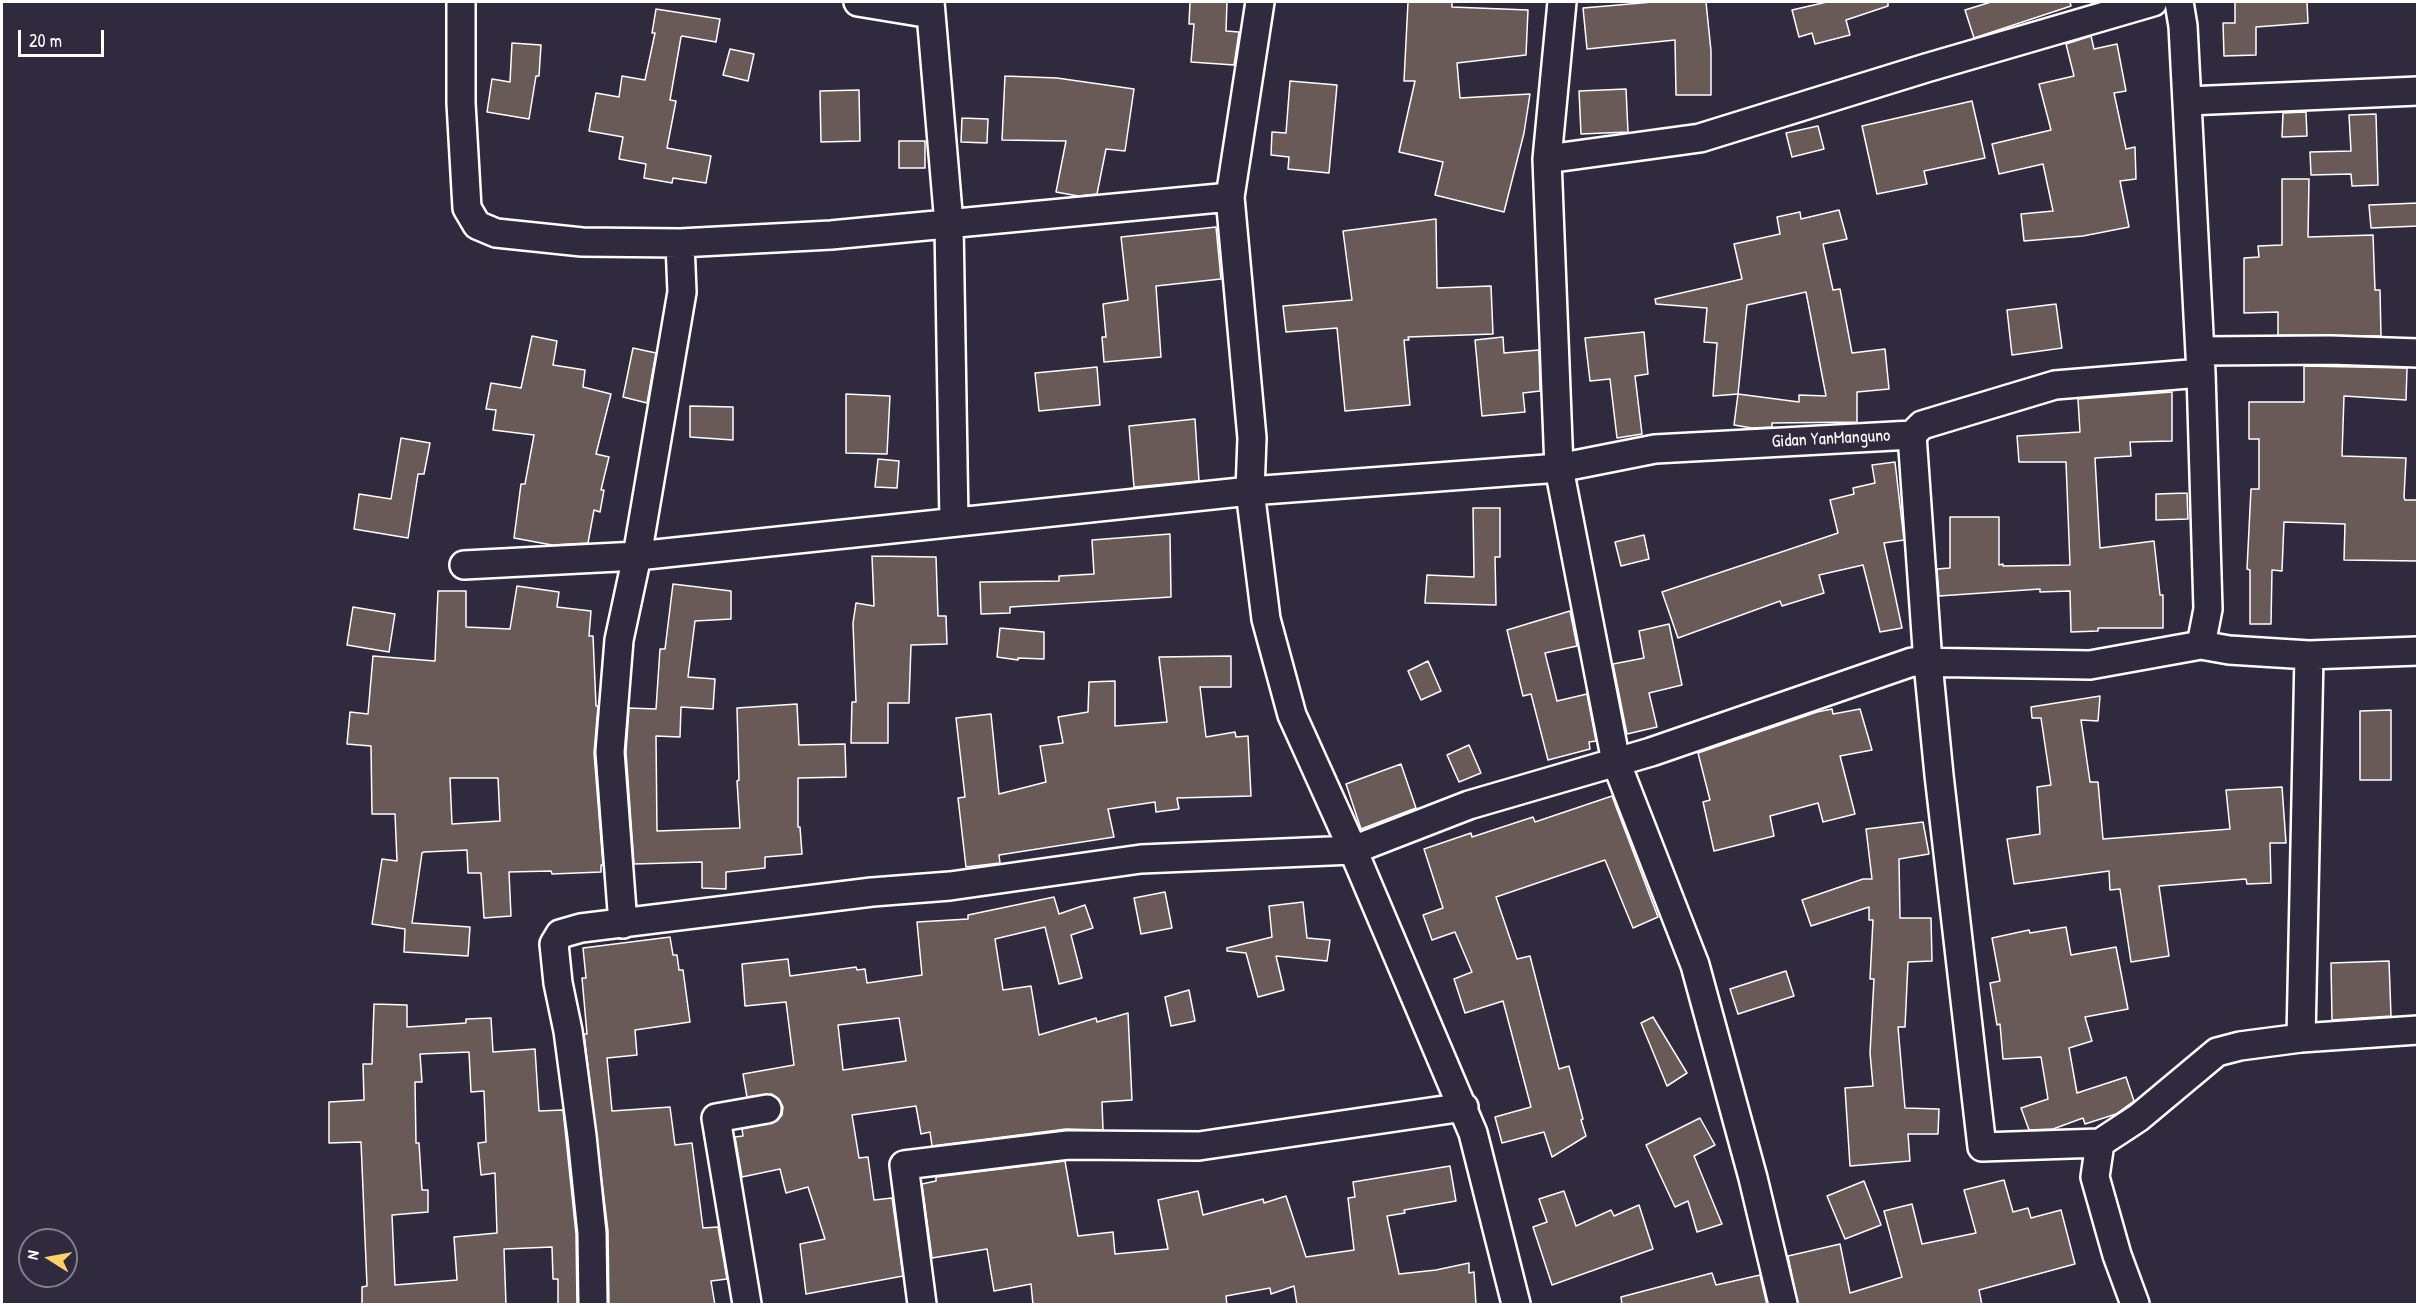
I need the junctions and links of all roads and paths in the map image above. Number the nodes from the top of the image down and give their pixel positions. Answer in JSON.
{"nodes":[{"id":1,"x":461,"y":2,"type":"edge"},
{"id":2,"x":858,"y":2,"type":"edge"},
{"id":3,"x":1260,"y":2,"type":"edge"},
{"id":4,"x":1562,"y":2,"type":"edge"},
{"id":5,"x":2153,"y":2,"type":"edge"},
{"id":6,"x":2179,"y":2,"type":"edge"},
{"id":7,"x":930,"y":8,"type":"edge"},
{"id":8,"x":2418,"y":91,"type":"edge"},
{"id":9,"x":2188,"y":101,"type":"junction"},
{"id":10,"x":1547,"y":159,"type":"junction"},
{"id":11,"x":1230,"y":197,"type":"junction"},
{"id":12,"x":949,"y":224,"type":"junction"},
{"id":13,"x":680,"y":243,"type":"junction"},
{"id":14,"x":2418,"y":353,"type":"edge"},
{"id":15,"x":2201,"y":362,"type":"junction"},
{"id":16,"x":1912,"y":435,"type":"junction"},
{"id":17,"x":1559,"y":468,"type":"junction"},
{"id":18,"x":1250,"y":491,"type":"junction"},
{"id":19,"x":954,"y":522,"type":"junction"},
{"id":20,"x":637,"y":556,"type":"junction"},
{"id":21,"x":464,"y":565,"type":"dead end"},
{"id":22,"x":2201,"y":645,"type":"junction"},
{"id":23,"x":2418,"y":651,"type":"edge"},
{"id":24,"x":2309,"y":655,"type":"junction"},
{"id":25,"x":1928,"y":663,"type":"junction"},
{"id":26,"x":1616,"y":762,"type":"junction"},
{"id":27,"x":1353,"y":850,"type":"junction"},
{"id":28,"x":623,"y":924,"type":"junction"},
{"id":29,"x":2418,"y":1030,"type":"edge"},
{"id":30,"x":2301,"y":1038,"type":"junction"},
{"id":31,"x":1464,"y":1107,"type":"junction"},
{"id":32,"x":767,"y":1109,"type":"dead end"},
{"id":33,"x":2100,"y":1143,"type":"junction"},
{"id":34,"x":593,"y":1305,"type":"edge"},
{"id":35,"x":747,"y":1305,"type":"edge"},
{"id":36,"x":922,"y":1305,"type":"edge"},
{"id":37,"x":1516,"y":1305,"type":"edge"},
{"id":38,"x":1783,"y":1305,"type":"edge"},
{"id":39,"x":2134,"y":1305,"type":"edge"}],
"edges":[{"from":1,"to":13,"type":"street"},
{"from":2,"to":7,"type":"street"},
{"from":3,"to":11,"type":"street"},
{"from":4,"to":10,"type":"street"},
{"from":5,"to":10,"type":"street"},
{"from":6,"to":9,"type":"street"},
{"from":7,"to":12,"type":"street"},
{"from":8,"to":9,"type":"street"},
{"from":9,"to":15,"type":"street"},
{"from":10,"to":17,"type":"street"},
{"from":11,"to":12,"type":"street"},
{"from":11,"to":18,"type":"street"},
{"from":12,"to":13,"type":"street"},
{"from":12,"to":19,"type":"street"},
{"from":13,"to":20,"type":"street"},
{"from":14,"to":15,"type":"street"},
{"from":15,"to":16,"type":"street"},
{"from":15,"to":22,"type":"street"},
{"from":16,"to":17,"type":"street","name":"Gidan YanManguno"},
{"from":16,"to":25,"type":"street","name":"Gidan YanManguno"},
{"from":17,"to":18,"type":"street","name":"Gidan YanManguno"},
{"from":17,"to":26,"type":"street"},
{"from":18,"to":19,"type":"street","name":"Gidan YanManguno"},
{"from":18,"to":27,"type":"street"},
{"from":19,"to":20,"type":"street","name":"Gidan YanManguno"},
{"from":20,"to":21,"type":"street","name":"Gidan YanManguno"},
{"from":20,"to":28,"type":"street"},
{"from":22,"to":24,"type":"street"},
{"from":22,"to":25,"type":"street"},
{"from":23,"to":24,"type":"street"},
{"from":24,"to":30,"type":"street"},
{"from":25,"to":26,"type":"street"},
{"from":25,"to":33,"type":"street","name":"Gidan YanManguno"},
{"from":26,"to":27,"type":"street"},
{"from":26,"to":38,"type":"street"},
{"from":27,"to":28,"type":"street"},
{"from":27,"to":31,"type":"street"},
{"from":28,"to":34,"type":"street"},
{"from":29,"to":30,"type":"street"},
{"from":30,"to":33,"type":"street"},
{"from":31,"to":36,"type":"street"},
{"from":31,"to":37,"type":"street"},
{"from":32,"to":35,"type":"street"},
{"from":33,"to":39,"type":"street"}]}
